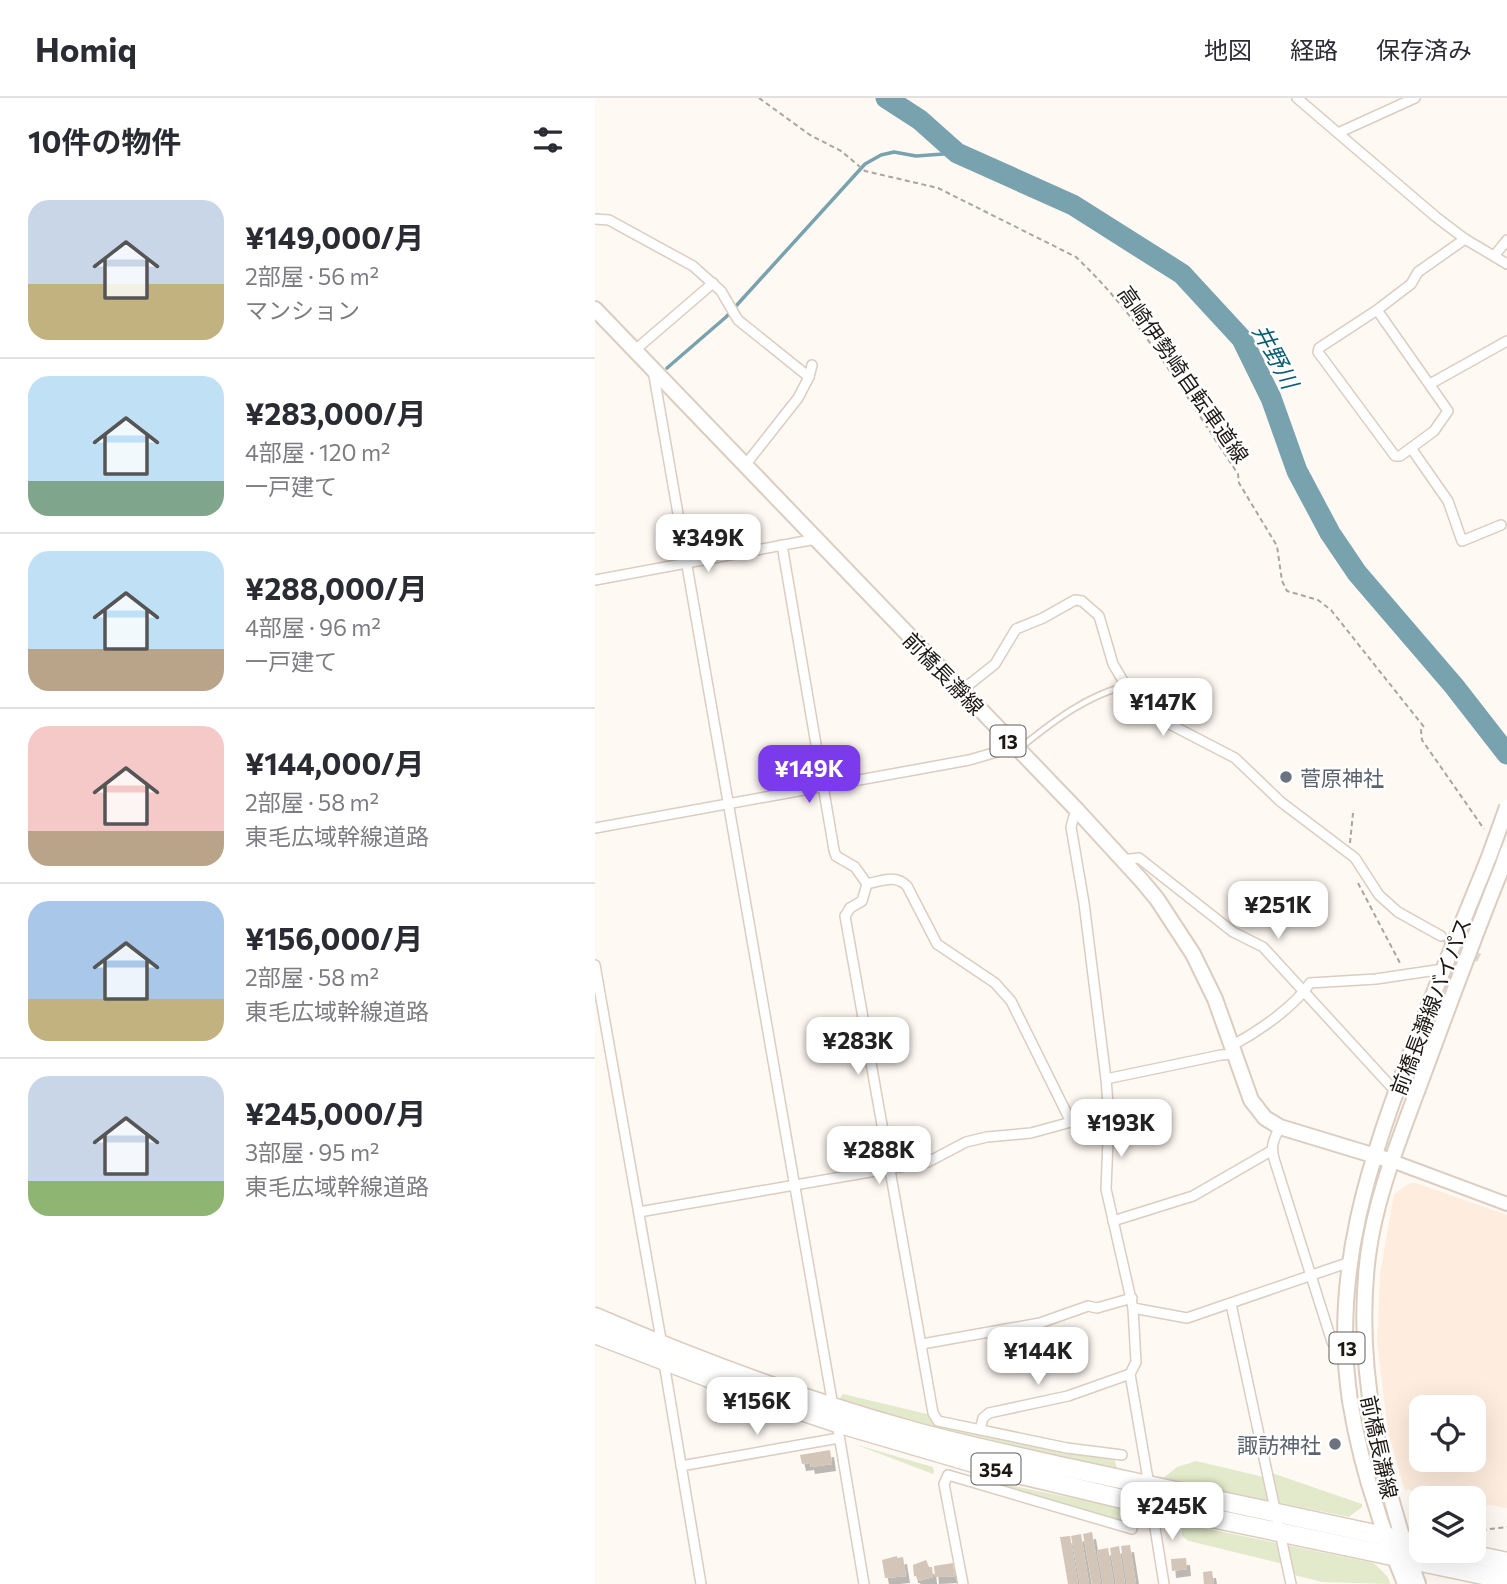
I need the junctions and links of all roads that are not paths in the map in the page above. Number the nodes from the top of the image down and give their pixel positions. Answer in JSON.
{"nodes":[{"id":1,"x":1297,"y":98,"type":"edge"},
{"id":2,"x":1415,"y":98,"type":"edge"},
{"id":3,"x":1338,"y":133,"type":"junction"},
{"id":4,"x":595,"y":218,"type":"edge"},
{"id":5,"x":1465,"y":239,"type":"junction"},
{"id":6,"x":1507,"y":240,"type":"edge"},
{"id":7,"x":1494,"y":256,"type":"junction"},
{"id":8,"x":1507,"y":264,"type":"edge"},
{"id":9,"x":713,"y":283,"type":"junction"},
{"id":10,"x":595,"y":309,"type":"edge"},
{"id":11,"x":1377,"y":310,"type":"junction"},
{"id":12,"x":1507,"y":341,"type":"edge"},
{"id":13,"x":635,"y":349,"type":"junction"},
{"id":14,"x":812,"y":365,"type":"dead end"},
{"id":15,"x":653,"y":369,"type":"junction"},
{"id":16,"x":809,"y":377,"type":"junction"},
{"id":17,"x":1430,"y":384,"type":"junction"},
{"id":18,"x":1411,"y":448,"type":"junction"},
{"id":19,"x":746,"y":464,"type":"junction"},
{"id":20,"x":1500,"y":526,"type":"dead end"},
{"id":21,"x":816,"y":540,"type":"junction"},
{"id":22,"x":782,"y":545,"type":"junction"},
{"id":23,"x":686,"y":564,"type":"junction"},
{"id":24,"x":595,"y":580,"type":"edge"},
{"id":25,"x":1126,"y":686,"type":"junction"},
{"id":26,"x":961,"y":691,"type":"junction"},
{"id":27,"x":1014,"y":747,"type":"junction"},
{"id":28,"x":822,"y":787,"type":"junction"},
{"id":29,"x":727,"y":804,"type":"junction"},
{"id":30,"x":1507,"y":807,"type":"edge"},
{"id":31,"x":1076,"y":809,"type":"junction"},
{"id":32,"x":595,"y":828,"type":"edge"},
{"id":33,"x":1507,"y":853,"type":"edge"},
{"id":34,"x":1121,"y":860,"type":"junction"},
{"id":35,"x":867,"y":884,"type":"junction"},
{"id":36,"x":1441,"y":936,"type":"tunnel mouth"},
{"id":37,"x":595,"y":965,"type":"edge"},
{"id":38,"x":1443,"y":968,"type":"junction"},
{"id":39,"x":1304,"y":992,"type":"junction"},
{"id":40,"x":1234,"y":1050,"type":"junction"},
{"id":41,"x":1106,"y":1079,"type":"junction"},
{"id":42,"x":1396,"y":1092,"type":"junction"},
{"id":43,"x":1109,"y":1116,"type":"junction"},
{"id":44,"x":1070,"y":1122,"type":"junction"},
{"id":45,"x":1280,"y":1127,"type":"junction"},
{"id":46,"x":1272,"y":1151,"type":"junction"},
{"id":47,"x":1373,"y":1156,"type":"junction"},
{"id":48,"x":1392,"y":1161,"type":"junction"},
{"id":49,"x":890,"y":1169,"type":"junction"},
{"id":50,"x":795,"y":1186,"type":"junction"},
{"id":51,"x":1507,"y":1204,"type":"edge"},
{"id":52,"x":639,"y":1212,"type":"junction"},
{"id":53,"x":1113,"y":1222,"type":"junction"},
{"id":54,"x":1350,"y":1262,"type":"junction"},
{"id":55,"x":1312,"y":1276,"type":"junction"},
{"id":56,"x":1132,"y":1303,"type":"junction"},
{"id":57,"x":1231,"y":1304,"type":"junction"},
{"id":58,"x":595,"y":1317,"type":"edge"},
{"id":59,"x":595,"y":1334,"type":"edge"},
{"id":60,"x":1346,"y":1343,"type":"junction"},
{"id":61,"x":922,"y":1344,"type":"junction"},
{"id":62,"x":663,"y":1354,"type":"junction"},
{"id":63,"x":1131,"y":1374,"type":"junction"},
{"id":64,"x":836,"y":1422,"type":"junction"},
{"id":65,"x":980,"y":1430,"type":"junction"},
{"id":66,"x":1122,"y":1455,"type":"dead end"},
{"id":67,"x":681,"y":1466,"type":"junction"},
{"id":68,"x":1149,"y":1485,"type":"junction"},
{"id":69,"x":1151,"y":1504,"type":"junction"},
{"id":70,"x":1275,"y":1511,"type":"junction"},
{"id":71,"x":1132,"y":1529,"type":"dead end"},
{"id":72,"x":1280,"y":1531,"type":"junction"},
{"id":73,"x":1395,"y":1538,"type":"junction"},
{"id":74,"x":1409,"y":1541,"type":"edge"},
{"id":75,"x":1486,"y":1557,"type":"edge"},
{"id":76,"x":1402,"y":1559,"type":"junction"},
{"id":77,"x":1507,"y":1562,"type":"edge"},
{"id":78,"x":1507,"y":1580,"type":"edge"},
{"id":79,"x":701,"y":1584,"type":"edge"},
{"id":80,"x":865,"y":1584,"type":"edge"},
{"id":81,"x":963,"y":1584,"type":"edge"},
{"id":82,"x":1164,"y":1584,"type":"edge"},
{"id":83,"x":1291,"y":1584,"type":"edge"},
{"id":84,"x":1405,"y":1584,"type":"edge"},
{"id":85,"x":1418,"y":1584,"type":"edge"}],
"edges":[{"from":1,"to":3,"type":"street"},
{"from":2,"to":3,"type":"street"},
{"from":3,"to":5,"type":"street"},
{"from":4,"to":9,"type":"street"},
{"from":5,"to":7,"type":"street"},
{"from":5,"to":11,"type":"street"},
{"from":6,"to":7,"type":"street"},
{"from":7,"to":8,"type":"street"},
{"from":9,"to":13,"type":"street"},
{"from":9,"to":16,"type":"street"},
{"from":10,"to":13,"type":"main road","name":"前橋長瀞線","number":"13"},
{"from":11,"to":17,"type":"street"},
{"from":11,"to":18,"type":"street"},
{"from":12,"to":17,"type":"street"},
{"from":13,"to":15,"type":"main road","name":"前橋長瀞線","number":"13"},
{"from":14,"to":16,"type":"street"},
{"from":15,"to":19,"type":"main road","name":"前橋長瀞線","number":"13"},
{"from":15,"to":23,"type":"street"},
{"from":16,"to":19,"type":"street"},
{"from":17,"to":18,"type":"street"},
{"from":18,"to":20,"type":"street"},
{"from":19,"to":21,"type":"main road","name":"前橋長瀞線","number":"13"},
{"from":21,"to":22,"type":"street"},
{"from":21,"to":26,"type":"main road","name":"前橋長瀞線","number":"13"},
{"from":22,"to":23,"type":"street"},
{"from":22,"to":28,"type":"street"},
{"from":23,"to":24,"type":"street"},
{"from":23,"to":29,"type":"street"},
{"from":25,"to":26,"type":"street"},
{"from":25,"to":27,"type":"lane"},
{"from":25,"to":36,"type":"street"},
{"from":26,"to":27,"type":"main road","name":"前橋長瀞線","number":"13"},
{"from":27,"to":28,"type":"street"},
{"from":27,"to":31,"type":"main road","name":"前橋長瀞線","number":"13"},
{"from":28,"to":29,"type":"street"},
{"from":28,"to":35,"type":"street"},
{"from":29,"to":32,"type":"street"},
{"from":29,"to":50,"type":"street"},
{"from":30,"to":38,"type":"main road","name":"前橋長瀞線バイパス","number":"13","bridge":true},
{"from":31,"to":34,"type":"main road","name":"前橋長瀞線","number":"13"},
{"from":31,"to":41,"type":"street"},
{"from":33,"to":48,"type":"main road","name":"前橋長瀞線バイパス","number":"13","bridge":true},
{"from":34,"to":39,"type":"street"},
{"from":34,"to":40,"type":"main road","name":"前橋長瀞線","number":"13"},
{"from":35,"to":44,"type":"street"},
{"from":35,"to":49,"type":"street"},
{"from":37,"to":52,"type":"street"},
{"from":38,"to":39,"type":"street"},
{"from":38,"to":42,"type":"main road","name":"前橋長瀞線バイパス","number":"13"},
{"from":39,"to":40,"type":"street"},
{"from":39,"to":42,"type":"street"},
{"from":40,"to":41,"type":"street"},
{"from":40,"to":45,"type":"main road","name":"前橋長瀞線","number":"13"},
{"from":41,"to":43,"type":"street"},
{"from":42,"to":47,"type":"main road","name":"前橋長瀞線バイパス","number":"13"},
{"from":43,"to":44,"type":"street"},
{"from":43,"to":53,"type":"street"},
{"from":44,"to":49,"type":"street"},
{"from":45,"to":46,"type":"street"},
{"from":45,"to":47,"type":"main road","name":"前橋長瀞線","number":"13"},
{"from":46,"to":53,"type":"street"},
{"from":46,"to":55,"type":"street"},
{"from":47,"to":48,"type":"main road","name":"前橋長瀞線","number":"13"},
{"from":47,"to":54,"type":"main road","name":"前橋長瀞線","number":"13"},
{"from":48,"to":51,"type":"street"},
{"from":48,"to":73,"type":"main road","name":"前橋長瀞線","number":"13"},
{"from":49,"to":50,"type":"street"},
{"from":49,"to":61,"type":"street"},
{"from":50,"to":52,"type":"street"},
{"from":50,"to":64,"type":"street"},
{"from":52,"to":62,"type":"street"},
{"from":53,"to":56,"type":"street"},
{"from":54,"to":55,"type":"street"},
{"from":54,"to":60,"type":"main road","name":"前橋長瀞線","number":"13"},
{"from":55,"to":57,"type":"street"},
{"from":55,"to":60,"type":"street"},
{"from":56,"to":57,"type":"street"},
{"from":56,"to":61,"type":"street"},
{"from":56,"to":63,"type":"street"},
{"from":57,"to":70,"type":"street"},
{"from":58,"to":62,"type":"highway","number":"354"},
{"from":59,"to":62,"type":"highway","number":"354"},
{"from":60,"to":73,"type":"main road","name":"前橋長瀞線","number":"13"},
{"from":61,"to":65,"type":"street"},
{"from":62,"to":64,"type":"highway","number":"354"},
{"from":62,"to":67,"type":"street"},
{"from":63,"to":65,"type":"street"},
{"from":63,"to":68,"type":"street"},
{"from":64,"to":67,"type":"street"},
{"from":64,"to":68,"type":"highway","number":"354"},
{"from":64,"to":69,"type":"highway","number":"354"},
{"from":64,"to":80,"type":"street"},
{"from":65,"to":66,"type":"street"},
{"from":67,"to":79,"type":"street"},
{"from":68,"to":69,"type":"street"},
{"from":68,"to":70,"type":"highway","number":"354"},
{"from":69,"to":72,"type":"highway","number":"354"},
{"from":69,"to":82,"type":"street"},
{"from":70,"to":72,"type":"street"},
{"from":70,"to":73,"type":"highway","number":"354"},
{"from":71,"to":81,"type":"street"},
{"from":72,"to":76,"type":"highway","number":"354"},
{"from":72,"to":83,"type":"street"},
{"from":73,"to":74,"type":"highway","number":"354"},
{"from":73,"to":76,"type":"main road","name":"前橋長瀞線","number":"13"},
{"from":75,"to":77,"type":"highway"},
{"from":76,"to":78,"type":"highway","number":"354"},
{"from":76,"to":84,"type":"main road","name":"前橋長瀞線","number":"13"},
{"from":76,"to":85,"type":"main road","name":"前橋長瀞線","number":"13"}]}
